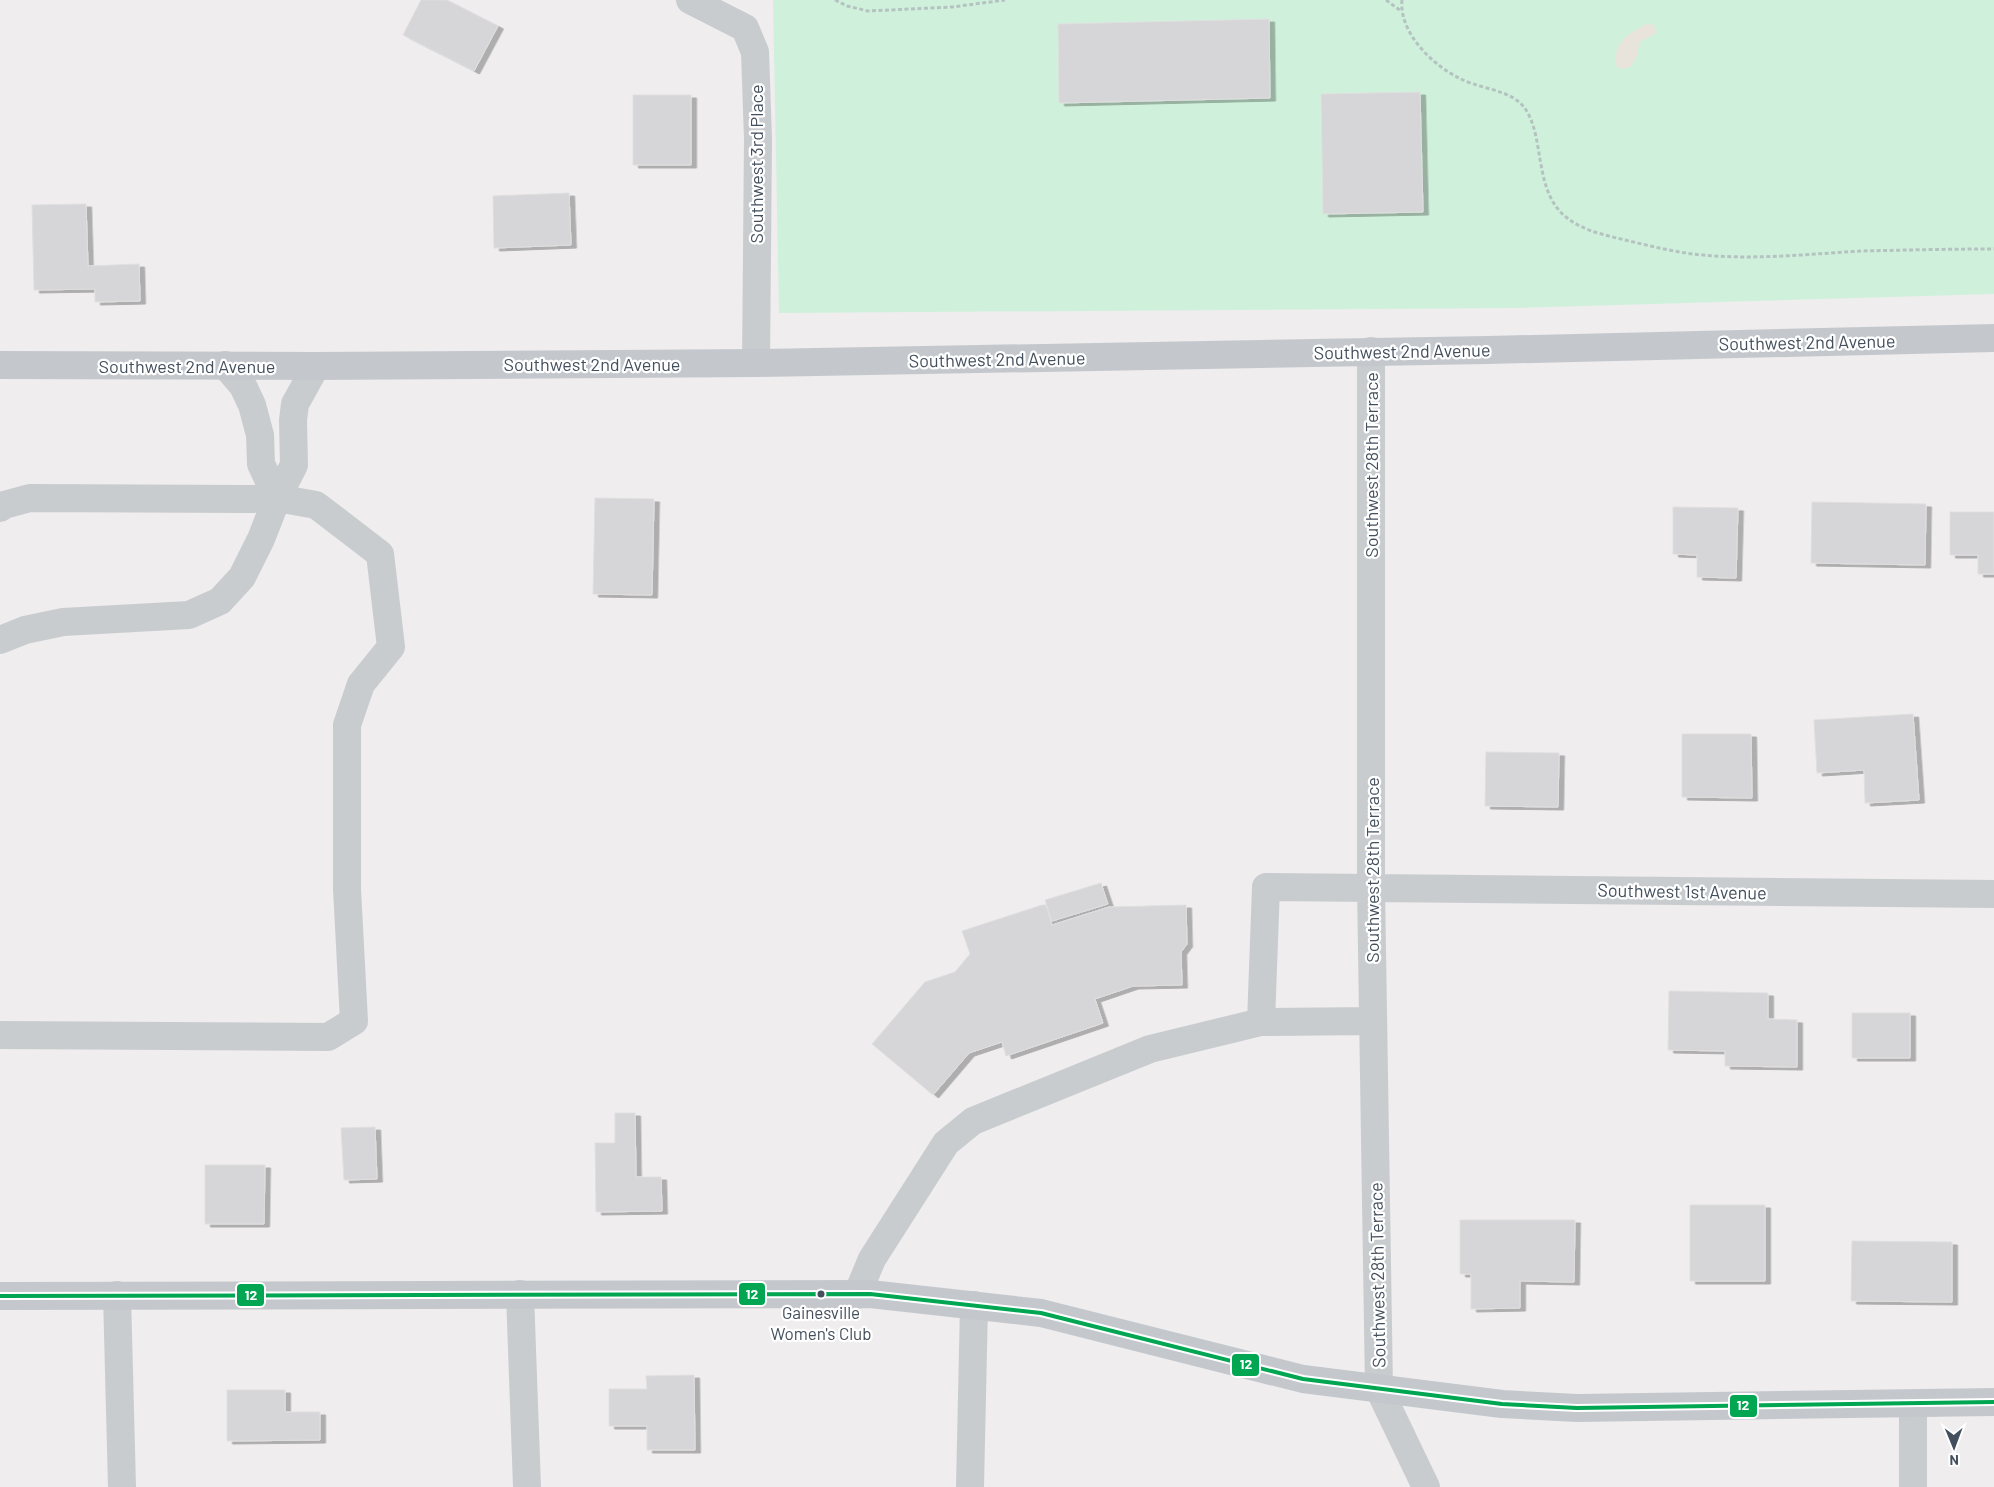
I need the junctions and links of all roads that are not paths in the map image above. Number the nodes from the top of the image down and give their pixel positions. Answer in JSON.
{"nodes":[{"id":1,"x":690,"y":0,"type":"edge"},
{"id":2,"x":1994,"y":338,"type":"edge"},
{"id":3,"x":1371,"y":351,"type":"junction"},
{"id":4,"x":756,"y":363,"type":"junction"},
{"id":5,"x":0,"y":365,"type":"edge"},
{"id":6,"x":225,"y":365,"type":"junction"},
{"id":7,"x":316,"y":366,"type":"junction"},
{"id":8,"x":277,"y":498,"type":"junction"},
{"id":9,"x":0,"y":508,"type":"edge"},
{"id":10,"x":0,"y":640,"type":"edge"},
{"id":11,"x":1371,"y":887,"type":"junction"},
{"id":12,"x":1994,"y":894,"type":"edge"},
{"id":13,"x":1373,"y":1021,"type":"junction"},
{"id":14,"x":1261,"y":1022,"type":"junction"},
{"id":15,"x":0,"y":1035,"type":"edge"},
{"id":16,"x":520,"y":1294,"type":"junction"},
{"id":17,"x":117,"y":1295,"type":"junction"},
{"id":18,"x":857,"y":1295,"type":"junction"},
{"id":19,"x":0,"y":1296,"type":"edge"},
{"id":20,"x":974,"y":1305,"type":"junction"},
{"id":21,"x":1379,"y":1389,"type":"junction"},
{"id":22,"x":1994,"y":1402,"type":"edge"},
{"id":23,"x":1913,"y":1404,"type":"junction"},
{"id":24,"x":122,"y":1487,"type":"edge"},
{"id":25,"x":527,"y":1487,"type":"edge"},
{"id":26,"x":970,"y":1487,"type":"edge"},
{"id":27,"x":1426,"y":1487,"type":"edge"},
{"id":28,"x":1913,"y":1487,"type":"edge"}],
"edges":[{"from":1,"to":4,"type":"street","name":"Southwest 3rd Place"},
{"from":2,"to":3,"type":"main road","name":"Southwest 2nd Avenue"},
{"from":3,"to":4,"type":"main road","name":"Southwest 2nd Avenue"},
{"from":3,"to":11,"type":"street","name":"Southwest 28th Terrace"},
{"from":4,"to":7,"type":"main road","name":"Southwest 2nd Avenue"},
{"from":5,"to":6,"type":"main road","name":"Southwest 2nd Avenue"},
{"from":6,"to":7,"type":"main road","name":"Southwest 2nd Avenue"},
{"from":6,"to":8,"type":"street"},
{"from":7,"to":8,"type":"street"},
{"from":8,"to":9,"type":"street"},
{"from":8,"to":10,"type":"street"},
{"from":8,"to":15,"type":"street"},
{"from":11,"to":12,"type":"street","name":"Southwest 1st Avenue"},
{"from":11,"to":13,"type":"street","name":"Southwest 28th Terrace"},
{"from":11,"to":14,"type":"street","name":"Southwest 1st Avenue"},
{"from":13,"to":14,"type":"street"},
{"from":13,"to":21,"type":"street","name":"Southwest 28th Terrace"},
{"from":14,"to":18,"type":"street"},
{"from":16,"to":17,"type":"main road"},
{"from":16,"to":18,"type":"main road"},
{"from":16,"to":25,"type":"street"},
{"from":17,"to":19,"type":"main road"},
{"from":17,"to":24,"type":"street"},
{"from":18,"to":20,"type":"main road"},
{"from":20,"to":21,"type":"main road"},
{"from":20,"to":26,"type":"street"},
{"from":21,"to":23,"type":"main road"},
{"from":21,"to":27,"type":"street"},
{"from":22,"to":23,"type":"main road"},
{"from":23,"to":28,"type":"street"}]}
